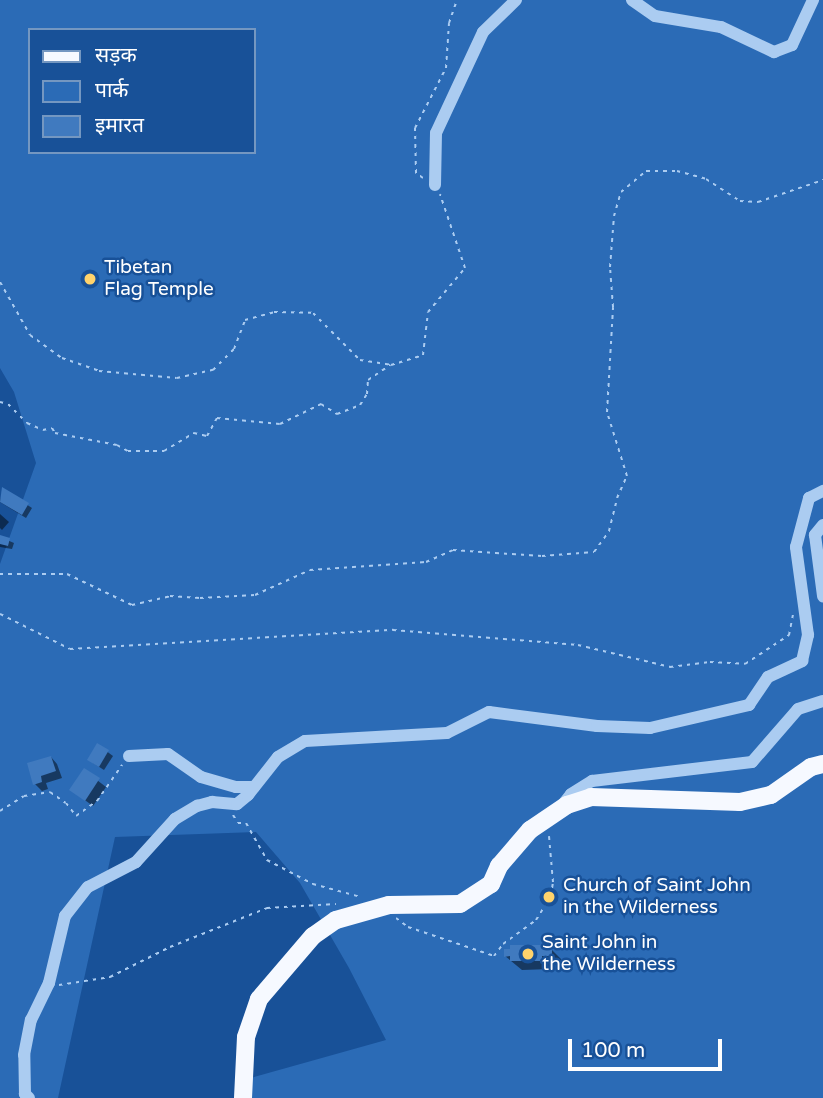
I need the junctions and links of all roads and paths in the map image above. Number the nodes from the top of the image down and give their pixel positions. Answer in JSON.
{"nodes":[{"id":1,"x":457,"y":0,"type":"edge"},
{"id":2,"x":516,"y":0,"type":"edge"},
{"id":3,"x":632,"y":0,"type":"edge"},
{"id":4,"x":813,"y":0,"type":"edge"},
{"id":5,"x":823,"y":180,"type":"edge"},
{"id":6,"x":435,"y":185,"type":"junction"},
{"id":7,"x":0,"y":282,"type":"edge"},
{"id":8,"x":391,"y":365,"type":"junction"},
{"id":9,"x":0,"y":402,"type":"edge"},
{"id":10,"x":823,"y":491,"type":"edge"},
{"id":11,"x":823,"y":525,"type":"edge"},
{"id":12,"x":0,"y":574,"type":"edge"},
{"id":13,"x":823,"y":596,"type":"edge"},
{"id":14,"x":794,"y":608,"type":"dead end"},
{"id":15,"x":0,"y":614,"type":"edge"},
{"id":16,"x":823,"y":701,"type":"edge"},
{"id":17,"x":129,"y":756,"type":"joint"},
{"id":18,"x":823,"y":764,"type":"edge"},
{"id":19,"x":254,"y":787,"type":"junction"},
{"id":20,"x":237,"y":804,"type":"junction"},
{"id":21,"x":0,"y":811,"type":"edge"},
{"id":22,"x":549,"y":818,"type":"junction"},
{"id":23,"x":364,"y":898,"type":"dead end"},
{"id":24,"x":348,"y":904,"type":"dead end"},
{"id":25,"x":384,"y":909,"type":"junction"},
{"id":26,"x":49,"y":983,"type":"junction"},
{"id":27,"x":29,"y":1098,"type":"edge"},
{"id":28,"x":243,"y":1098,"type":"edge"}],
"edges":[{"from":1,"to":6,"type":"path"},
{"from":2,"to":6,"type":"street"},
{"from":3,"to":4,"type":"street"},
{"from":5,"to":12,"type":"path"},
{"from":6,"to":8,"type":"path"},
{"from":7,"to":8,"type":"path"},
{"from":8,"to":9,"type":"path"},
{"from":10,"to":19,"type":"street"},
{"from":11,"to":13,"type":"street"},
{"from":14,"to":15,"type":"path"},
{"from":16,"to":22,"type":"street"},
{"from":17,"to":19,"type":"street"},
{"from":17,"to":21,"type":"path"},
{"from":18,"to":22,"type":"main road"},
{"from":19,"to":20,"type":"street"},
{"from":20,"to":23,"type":"path"},
{"from":20,"to":26,"type":"street"},
{"from":22,"to":25,"type":"main road"},
{"from":22,"to":25,"type":"path"},
{"from":24,"to":26,"type":"path"},
{"from":25,"to":28,"type":"main road"},
{"from":26,"to":27,"type":"street"}]}
